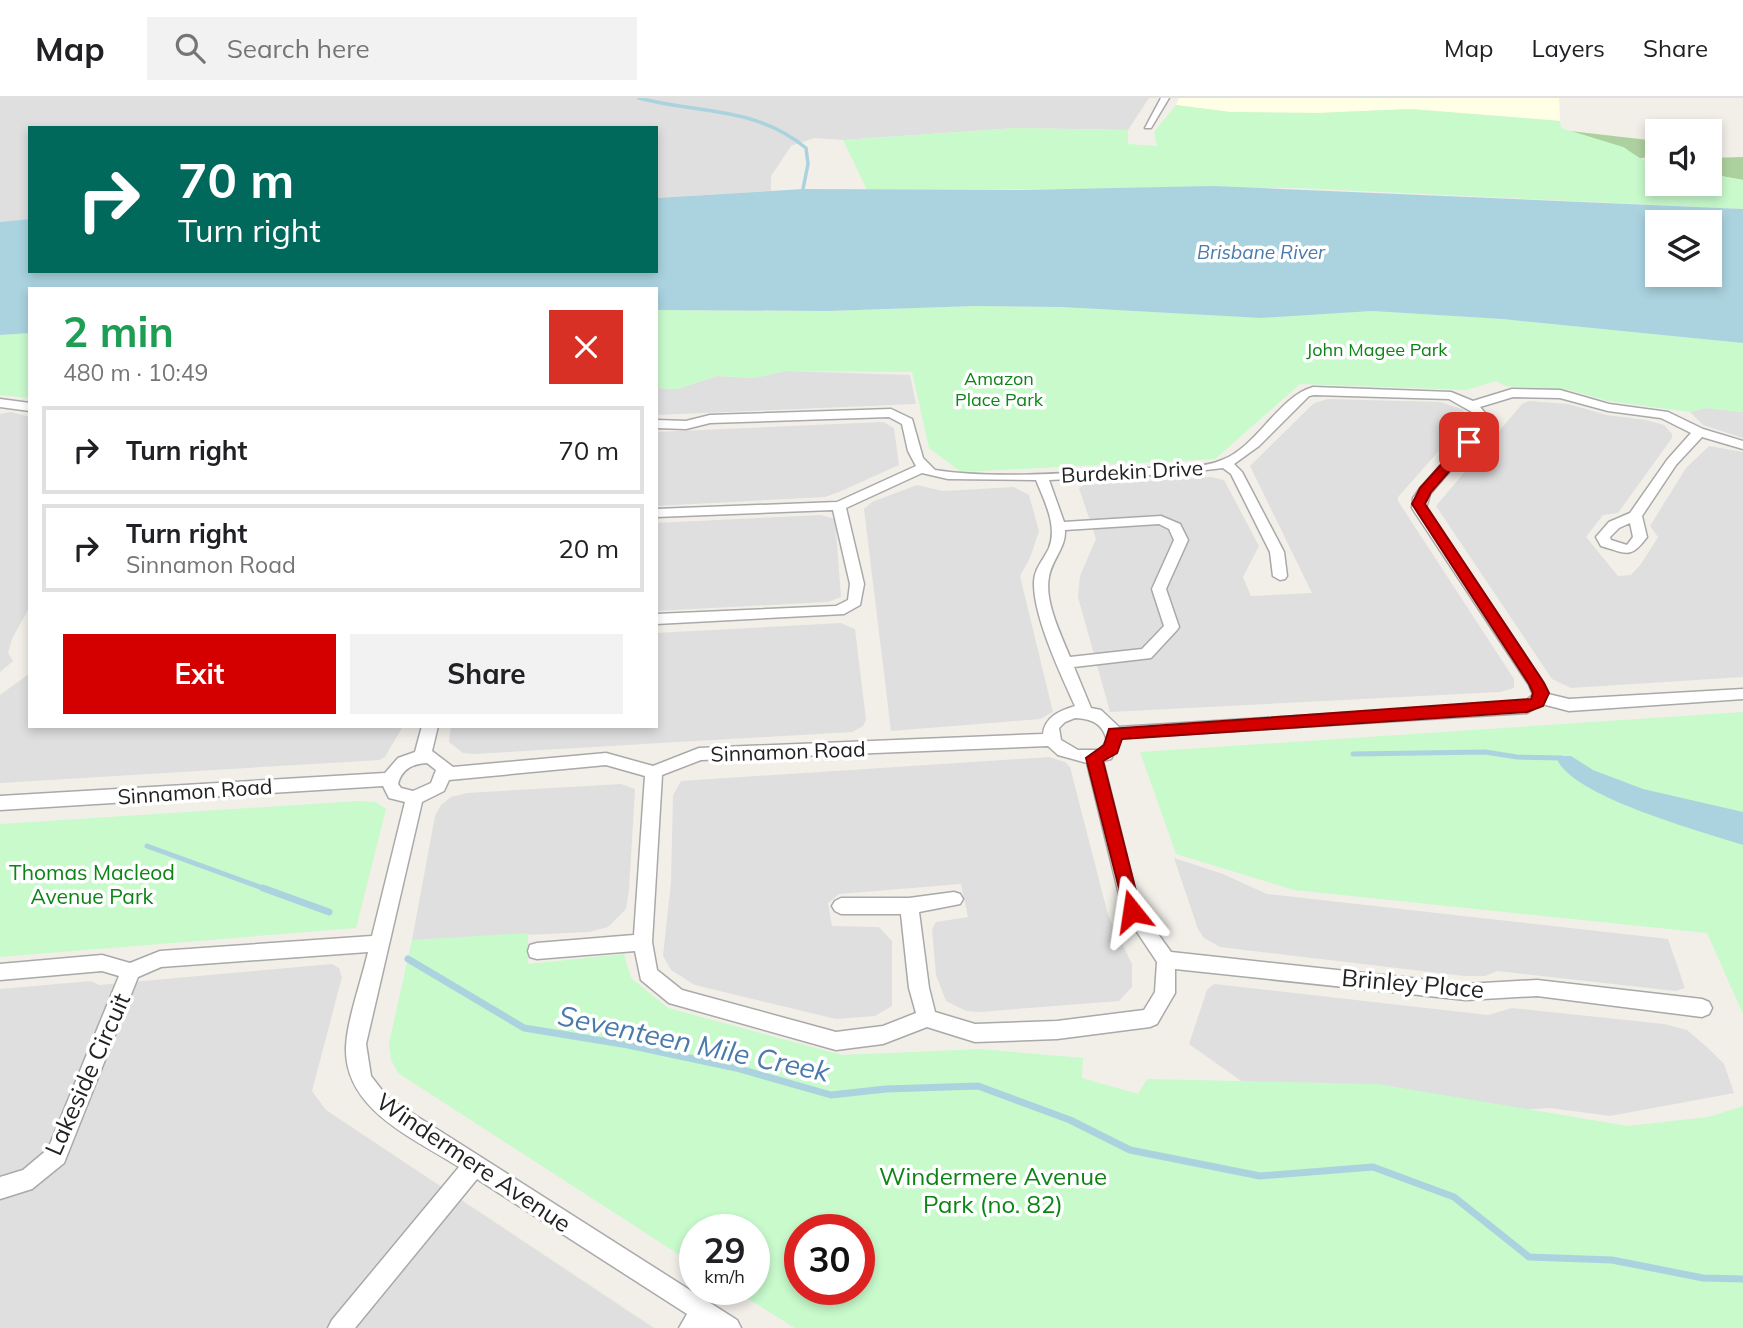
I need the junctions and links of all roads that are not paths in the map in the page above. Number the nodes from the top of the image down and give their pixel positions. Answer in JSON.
{"nodes":[{"id":1,"x":1165,"y":98,"type":"edge"},
{"id":2,"x":1148,"y":126,"type":"dead end"},
{"id":3,"x":0,"y":403,"type":"edge"},
{"id":4,"x":1473,"y":405,"type":"junction"},
{"id":5,"x":28,"y":407,"type":"edge"},
{"id":6,"x":658,"y":424,"type":"edge"},
{"id":7,"x":1699,"y":432,"type":"junction"},
{"id":8,"x":1743,"y":445,"type":"edge"},
{"id":9,"x":1225,"y":464,"type":"junction"},
{"id":10,"x":922,"y":468,"type":"junction"},
{"id":11,"x":1041,"y":476,"type":"junction"},
{"id":12,"x":839,"y":506,"type":"junction"},
{"id":13,"x":658,"y":513,"type":"edge"},
{"id":14,"x":1634,"y":516,"type":"dead end"},
{"id":15,"x":1058,"y":526,"type":"junction"},
{"id":16,"x":1280,"y":576,"type":"dead end"},
{"id":17,"x":658,"y":619,"type":"edge"},
{"id":18,"x":1065,"y":663,"type":"junction"},
{"id":19,"x":1743,"y":694,"type":"edge"},
{"id":20,"x":1540,"y":698,"type":"junction"},
{"id":21,"x":1085,"y":712,"type":"junction"},
{"id":22,"x":429,"y":728,"type":"edge"},
{"id":23,"x":1115,"y":733,"type":"junction"},
{"id":24,"x":1052,"y":740,"type":"junction"},
{"id":25,"x":422,"y":757,"type":"junction"},
{"id":26,"x":1094,"y":758,"type":"junction"},
{"id":27,"x":654,"y":772,"type":"junction"},
{"id":28,"x":445,"y":775,"type":"junction"},
{"id":29,"x":390,"y":779,"type":"junction"},
{"id":30,"x":414,"y":798,"type":"junction"},
{"id":31,"x":0,"y":803,"type":"edge"},
{"id":32,"x":954,"y":899,"type":"dead end"},
{"id":33,"x":841,"y":906,"type":"dead end"},
{"id":34,"x":909,"y":906,"type":"junction"},
{"id":35,"x":643,"y":942,"type":"junction"},
{"id":36,"x":379,"y":943,"type":"junction"},
{"id":37,"x":537,"y":951,"type":"dead end"},
{"id":38,"x":1166,"y":960,"type":"junction"},
{"id":39,"x":131,"y":971,"type":"junction"},
{"id":40,"x":0,"y":972,"type":"edge"},
{"id":41,"x":1702,"y":1008,"type":"dead end"},
{"id":42,"x":927,"y":1018,"type":"junction"},
{"id":43,"x":475,"y":1164,"type":"junction"},
{"id":44,"x":0,"y":1188,"type":"edge"},
{"id":45,"x":696,"y":1320,"type":"edge"},
{"id":46,"x":340,"y":1328,"type":"edge"},
{"id":47,"x":729,"y":1328,"type":"edge"}],
"edges":[{"from":1,"to":2,"type":"street"},
{"from":3,"to":5,"type":"street"},
{"from":4,"to":7,"type":"street"},
{"from":4,"to":9,"type":"street","name":"Burdekin Drive"},
{"from":4,"to":20,"type":"street"},
{"from":6,"to":10,"type":"street"},
{"from":7,"to":8,"type":"street"},
{"from":7,"to":14,"type":"street"},
{"from":9,"to":11,"type":"street","name":"Burdekin Drive"},
{"from":9,"to":16,"type":"street"},
{"from":10,"to":11,"type":"street","name":"Burdekin Drive"},
{"from":10,"to":12,"type":"street"},
{"from":11,"to":15,"type":"street"},
{"from":12,"to":13,"type":"street"},
{"from":12,"to":17,"type":"street"},
{"from":15,"to":18,"type":"street"},
{"from":15,"to":18,"type":"street"},
{"from":18,"to":21,"type":"street"},
{"from":19,"to":20,"type":"street"},
{"from":20,"to":23,"type":"street"},
{"from":21,"to":23,"type":"street"},
{"from":21,"to":24,"type":"street"},
{"from":22,"to":25,"type":"street"},
{"from":23,"to":26,"type":"street"},
{"from":24,"to":26,"type":"street"},
{"from":24,"to":27,"type":"street","name":"Sinnamon Road"},
{"from":25,"to":28,"type":"street"},
{"from":25,"to":29,"type":"street"},
{"from":26,"to":38,"type":"street"},
{"from":27,"to":28,"type":"street"},
{"from":27,"to":35,"type":"street"},
{"from":28,"to":30,"type":"street"},
{"from":29,"to":30,"type":"street"},
{"from":29,"to":31,"type":"street","name":"Sinnamon Road"},
{"from":30,"to":36,"type":"street","name":"Windermere Avenue"},
{"from":32,"to":34,"type":"street"},
{"from":33,"to":34,"type":"street"},
{"from":34,"to":42,"type":"street"},
{"from":35,"to":37,"type":"street"},
{"from":35,"to":42,"type":"street"},
{"from":36,"to":39,"type":"street","name":"Lakeside Circuit"},
{"from":36,"to":43,"type":"street","name":"Windermere Avenue"},
{"from":38,"to":41,"type":"street","name":"Brinley Place"},
{"from":38,"to":42,"type":"street"},
{"from":39,"to":40,"type":"street","name":"Lakeside Circuit"},
{"from":39,"to":44,"type":"street","name":"Lakeside Circuit"},
{"from":43,"to":45,"type":"street","name":"Windermere Avenue"},
{"from":43,"to":46,"type":"street"},
{"from":45,"to":47,"type":"street","name":"Windermere Avenue"}]}
